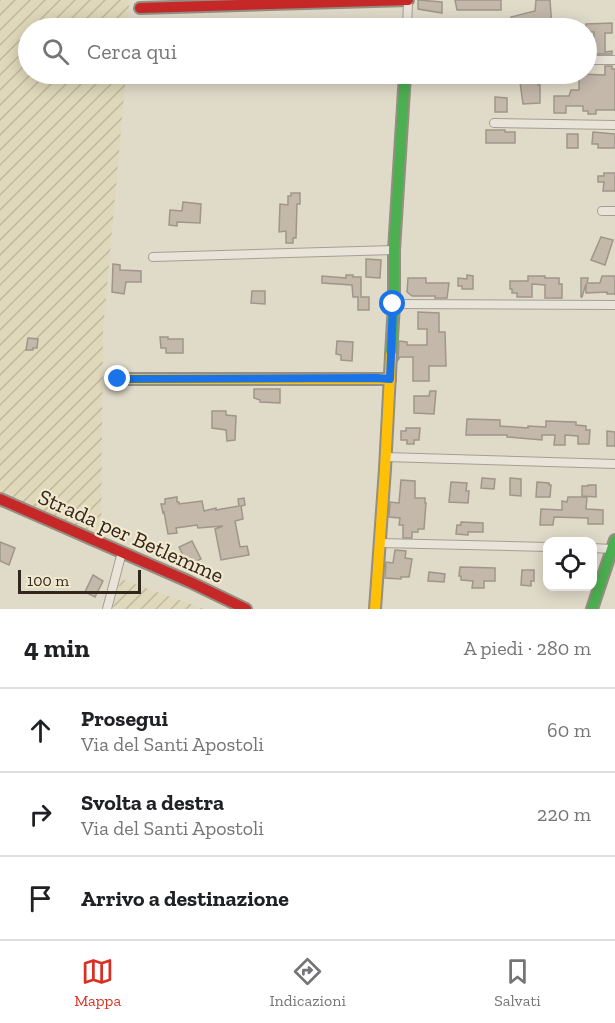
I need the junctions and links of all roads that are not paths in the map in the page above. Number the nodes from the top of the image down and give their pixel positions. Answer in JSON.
{"nodes":[{"id":1,"x":408,"y":1,"type":"edge"},
{"id":2,"x":140,"y":8,"type":"dead end"},
{"id":3,"x":407,"y":18,"type":"edge"},
{"id":4,"x":597,"y":60,"type":"edge"},
{"id":5,"x":615,"y":60,"type":"edge"},
{"id":6,"x":404,"y":84,"type":"edge"},
{"id":7,"x":494,"y":123,"type":"dead end"},
{"id":8,"x":615,"y":125,"type":"edge"},
{"id":9,"x":602,"y":211,"type":"dead end"},
{"id":10,"x":615,"y":211,"type":"edge"},
{"id":11,"x":394,"y":250,"type":"junction"},
{"id":12,"x":153,"y":257,"type":"dead end"},
{"id":13,"x":393,"y":304,"type":"junction"},
{"id":14,"x":615,"y":305,"type":"edge"},
{"id":15,"x":118,"y":379,"type":"dead end"},
{"id":16,"x":390,"y":379,"type":"junction"},
{"id":17,"x":386,"y":457,"type":"junction"},
{"id":18,"x":615,"y":464,"type":"edge"},
{"id":19,"x":0,"y":499,"type":"edge"},
{"id":20,"x":380,"y":543,"type":"junction"},
{"id":21,"x":614,"y":544,"type":"edge"},
{"id":22,"x":543,"y":547,"type":"edge"},
{"id":23,"x":597,"y":547,"type":"edge"},
{"id":24,"x":122,"y":552,"type":"junction"},
{"id":25,"x":107,"y":609,"type":"edge"},
{"id":26,"x":246,"y":609,"type":"edge"},
{"id":27,"x":375,"y":609,"type":"edge"},
{"id":28,"x":592,"y":609,"type":"edge"}],
"edges":[{"from":1,"to":2,"type":"street"},
{"from":1,"to":3,"type":"street"},
{"from":4,"to":5,"type":"street"},
{"from":6,"to":11,"type":"street"},
{"from":7,"to":8,"type":"street"},
{"from":9,"to":10,"type":"street"},
{"from":11,"to":12,"type":"street"},
{"from":11,"to":13,"type":"street"},
{"from":13,"to":14,"type":"street"},
{"from":13,"to":16,"type":"street"},
{"from":15,"to":16,"type":"street"},
{"from":16,"to":17,"type":"street"},
{"from":17,"to":18,"type":"street"},
{"from":17,"to":20,"type":"street"},
{"from":19,"to":24,"type":"street","name":"Strada per Betlemme"},
{"from":20,"to":22,"type":"street"},
{"from":20,"to":27,"type":"street"},
{"from":21,"to":23,"type":"street"},
{"from":21,"to":28,"type":"street"},
{"from":24,"to":25,"type":"street"},
{"from":24,"to":26,"type":"street","name":"Strada per Betlemme"}]}
